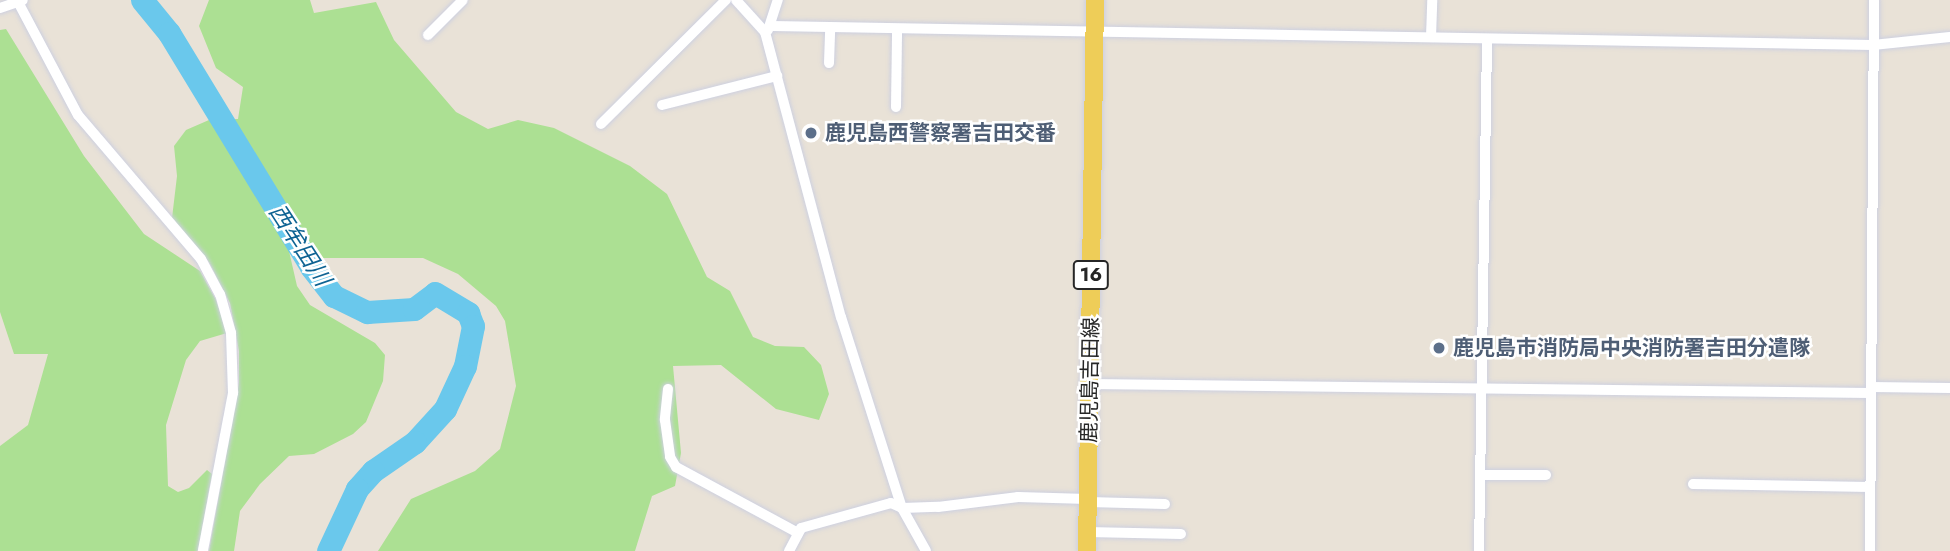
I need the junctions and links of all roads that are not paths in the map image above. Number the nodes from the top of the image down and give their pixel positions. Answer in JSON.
{"nodes":[{"id":1,"x":463,"y":0,"type":"edge"},
{"id":2,"x":726,"y":0,"type":"edge"},
{"id":3,"x":736,"y":0,"type":"edge"},
{"id":4,"x":778,"y":0,"type":"edge"},
{"id":5,"x":1095,"y":0,"type":"edge"},
{"id":6,"x":1432,"y":0,"type":"edge"},
{"id":7,"x":1874,"y":0,"type":"edge"},
{"id":8,"x":20,"y":1,"type":"edge"},
{"id":9,"x":0,"y":8,"type":"edge"},
{"id":10,"x":769,"y":29,"type":"junction"},
{"id":11,"x":830,"y":29,"type":"junction"},
{"id":12,"x":897,"y":31,"type":"junction"},
{"id":13,"x":1094,"y":34,"type":"junction"},
{"id":14,"x":428,"y":35,"type":"dead end"},
{"id":15,"x":1432,"y":37,"type":"junction"},
{"id":16,"x":1950,"y":37,"type":"edge"},
{"id":17,"x":1487,"y":39,"type":"junction"},
{"id":18,"x":1873,"y":45,"type":"junction"},
{"id":19,"x":829,"y":63,"type":"dead end"},
{"id":20,"x":777,"y":76,"type":"junction"},
{"id":21,"x":662,"y":105,"type":"dead end"},
{"id":22,"x":896,"y":107,"type":"dead end"},
{"id":23,"x":601,"y":124,"type":"dead end"},
{"id":24,"x":1089,"y":384,"type":"junction"},
{"id":25,"x":1482,"y":388,"type":"junction"},
{"id":26,"x":1950,"y":388,"type":"edge"},
{"id":27,"x":668,"y":389,"type":"dead end"},
{"id":28,"x":1871,"y":390,"type":"junction"},
{"id":29,"x":1480,"y":475,"type":"junction"},
{"id":30,"x":1546,"y":475,"type":"dead end"},
{"id":31,"x":1693,"y":484,"type":"dead end"},
{"id":32,"x":1870,"y":487,"type":"junction"},
{"id":33,"x":1088,"y":501,"type":"junction"},
{"id":34,"x":1165,"y":504,"type":"dead end"},
{"id":35,"x":902,"y":508,"type":"junction"},
{"id":36,"x":796,"y":532,"type":"junction"},
{"id":37,"x":1087,"y":532,"type":"junction"},
{"id":38,"x":1181,"y":534,"type":"dead end"},
{"id":39,"x":203,"y":551,"type":"edge"},
{"id":40,"x":789,"y":551,"type":"edge"},
{"id":41,"x":926,"y":551,"type":"edge"},
{"id":42,"x":1087,"y":551,"type":"edge"},
{"id":43,"x":1479,"y":551,"type":"edge"},
{"id":44,"x":1870,"y":551,"type":"edge"}],
"edges":[{"from":1,"to":14,"type":"street"},
{"from":2,"to":23,"type":"street"},
{"from":3,"to":10,"type":"street"},
{"from":4,"to":10,"type":"street"},
{"from":5,"to":13,"type":"main road","name":"鹿児島吉田線","number":"16"},
{"from":6,"to":15,"type":"street"},
{"from":7,"to":18,"type":"street"},
{"from":8,"to":9,"type":"street"},
{"from":8,"to":39,"type":"street"},
{"from":10,"to":11,"type":"street"},
{"from":10,"to":20,"type":"street"},
{"from":11,"to":12,"type":"street"},
{"from":11,"to":19,"type":"street"},
{"from":12,"to":13,"type":"street"},
{"from":12,"to":22,"type":"street"},
{"from":13,"to":15,"type":"street"},
{"from":13,"to":24,"type":"main road","name":"鹿児島吉田線","number":"16"},
{"from":15,"to":17,"type":"street"},
{"from":16,"to":18,"type":"street"},
{"from":17,"to":18,"type":"street"},
{"from":17,"to":25,"type":"street"},
{"from":18,"to":28,"type":"street"},
{"from":20,"to":21,"type":"street"},
{"from":20,"to":35,"type":"street"},
{"from":24,"to":25,"type":"street"},
{"from":24,"to":33,"type":"main road","name":"鹿児島吉田線","number":"16"},
{"from":25,"to":28,"type":"street"},
{"from":25,"to":29,"type":"street"},
{"from":26,"to":28,"type":"street"},
{"from":27,"to":36,"type":"street"},
{"from":28,"to":32,"type":"street"},
{"from":29,"to":30,"type":"street"},
{"from":29,"to":43,"type":"street"},
{"from":31,"to":32,"type":"street"},
{"from":32,"to":44,"type":"street"},
{"from":33,"to":34,"type":"street"},
{"from":33,"to":35,"type":"street"},
{"from":33,"to":37,"type":"main road","name":"鹿児島吉田線","number":"16"},
{"from":35,"to":36,"type":"street"},
{"from":35,"to":41,"type":"street"},
{"from":36,"to":40,"type":"street"},
{"from":37,"to":38,"type":"street"},
{"from":37,"to":42,"type":"main road","name":"鹿児島吉田線","number":"16"}]}
